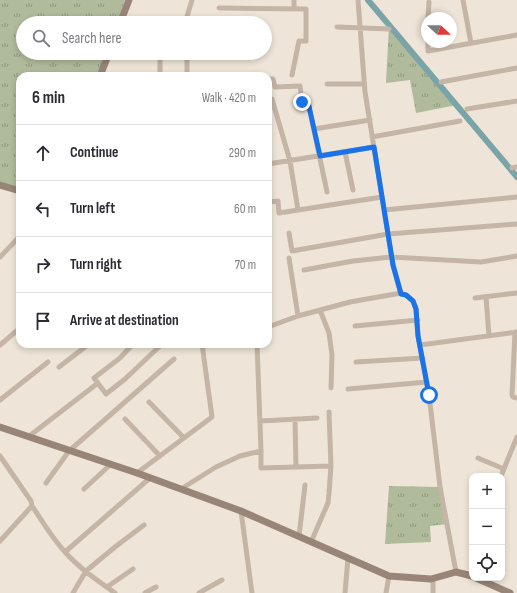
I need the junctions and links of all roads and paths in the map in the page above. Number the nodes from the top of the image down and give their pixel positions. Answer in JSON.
{"nodes":[{"id":1,"x":129,"y":0,"type":"edge"},
{"id":2,"x":192,"y":0,"type":"edge"},
{"id":3,"x":294,"y":0,"type":"edge"},
{"id":4,"x":358,"y":0,"type":"edge"},
{"id":5,"x":463,"y":0,"type":"edge"},
{"id":6,"x":428,"y":2,"type":"dead end"},
{"id":7,"x":219,"y":8,"type":"dead end"},
{"id":8,"x":294,"y":9,"type":"junction"},
{"id":9,"x":428,"y":12,"type":"edge"},
{"id":10,"x":123,"y":16,"type":"edge"},
{"id":11,"x":187,"y":16,"type":"edge"},
{"id":12,"x":337,"y":27,"type":"dead end"},
{"id":13,"x":360,"y":28,"type":"junction"},
{"id":14,"x":389,"y":29,"type":"dead end"},
{"id":15,"x":517,"y":35,"type":"edge"},
{"id":16,"x":471,"y":43,"type":"junction"},
{"id":17,"x":457,"y":46,"type":"edge"},
{"id":18,"x":428,"y":48,"type":"edge"},
{"id":19,"x":444,"y":48,"type":"edge"},
{"id":20,"x":106,"y":60,"type":"edge"},
{"id":21,"x":160,"y":60,"type":"edge"},
{"id":22,"x":187,"y":60,"type":"edge"},
{"id":23,"x":517,"y":68,"type":"edge"},
{"id":24,"x":101,"y":72,"type":"edge"},
{"id":25,"x":160,"y":72,"type":"edge"},
{"id":26,"x":187,"y":72,"type":"edge"},
{"id":27,"x":292,"y":75,"type":"dead end"},
{"id":28,"x":272,"y":79,"type":"edge"},
{"id":29,"x":441,"y":82,"type":"dead end"},
{"id":30,"x":327,"y":84,"type":"dead end"},
{"id":31,"x":364,"y":84,"type":"junction"},
{"id":32,"x":272,"y":99,"type":"dead end"},
{"id":33,"x":517,"y":101,"type":"edge"},
{"id":34,"x":467,"y":109,"type":"dead end"},
{"id":35,"x":370,"y":120,"type":"junction"},
{"id":36,"x":460,"y":121,"type":"dead end"},
{"id":37,"x":314,"y":129,"type":"junction"},
{"id":38,"x":372,"y":137,"type":"junction"},
{"id":39,"x":374,"y":147,"type":"junction"},
{"id":40,"x":344,"y":152,"type":"junction"},
{"id":41,"x":320,"y":156,"type":"junction"},
{"id":42,"x":290,"y":161,"type":"junction"},
{"id":43,"x":272,"y":163,"type":"edge"},
{"id":44,"x":0,"y":185,"type":"edge"},
{"id":45,"x":16,"y":190,"type":"edge"},
{"id":46,"x":353,"y":190,"type":"dead end"},
{"id":47,"x":327,"y":192,"type":"dead end"},
{"id":48,"x":382,"y":197,"type":"junction"},
{"id":49,"x":517,"y":197,"type":"edge"},
{"id":50,"x":272,"y":202,"type":"edge"},
{"id":51,"x":298,"y":210,"type":"junction"},
{"id":52,"x":384,"y":210,"type":"junction"},
{"id":53,"x":517,"y":224,"type":"edge"},
{"id":54,"x":289,"y":233,"type":"dead end"},
{"id":55,"x":388,"y":234,"type":"junction"},
{"id":56,"x":16,"y":240,"type":"edge"},
{"id":57,"x":517,"y":256,"type":"edge"},
{"id":58,"x":0,"y":257,"type":"edge"},
{"id":59,"x":391,"y":257,"type":"junction"},
{"id":60,"x":289,"y":258,"type":"dead end"},
{"id":61,"x":304,"y":270,"type":"dead end"},
{"id":62,"x":517,"y":293,"type":"edge"},
{"id":63,"x":401,"y":294,"type":"junction"},
{"id":64,"x":486,"y":296,"type":"junction"},
{"id":65,"x":475,"y":298,"type":"dead end"},
{"id":66,"x":320,"y":310,"type":"junction"},
{"id":67,"x":298,"y":316,"type":"junction"},
{"id":68,"x":418,"y":320,"type":"junction"},
{"id":69,"x":272,"y":326,"type":"edge"},
{"id":70,"x":355,"y":326,"type":"dead end"},
{"id":71,"x":16,"y":331,"type":"edge"},
{"id":72,"x":516,"y":332,"type":"edge"},
{"id":73,"x":489,"y":336,"type":"junction"},
{"id":74,"x":0,"y":345,"type":"edge"},
{"id":75,"x":420,"y":345,"type":"junction"},
{"id":76,"x":84,"y":348,"type":"edge"},
{"id":77,"x":129,"y":348,"type":"edge"},
{"id":78,"x":158,"y":348,"type":"edge"},
{"id":79,"x":203,"y":348,"type":"edge"},
{"id":80,"x":257,"y":348,"type":"edge"},
{"id":81,"x":423,"y":358,"type":"junction"},
{"id":82,"x":174,"y":359,"type":"dead end"},
{"id":83,"x":48,"y":362,"type":"dead end"},
{"id":84,"x":356,"y":362,"type":"dead end"},
{"id":85,"x":59,"y":367,"type":"dead end"},
{"id":86,"x":515,"y":368,"type":"edge"},
{"id":87,"x":427,"y":382,"type":"junction"},
{"id":88,"x":98,"y":383,"type":"junction"},
{"id":89,"x":331,"y":388,"type":"dead end"},
{"id":90,"x":348,"y":389,"type":"dead end"},
{"id":91,"x":517,"y":398,"type":"edge"},
{"id":92,"x":0,"y":400,"type":"edge"},
{"id":93,"x":149,"y":402,"type":"dead end"},
{"id":94,"x":329,"y":412,"type":"dead end"},
{"id":95,"x":317,"y":418,"type":"dead end"},
{"id":96,"x":125,"y":419,"type":"dead end"},
{"id":97,"x":294,"y":419,"type":"junction"},
{"id":98,"x":260,"y":420,"type":"junction"},
{"id":99,"x":0,"y":427,"type":"edge"},
{"id":100,"x":28,"y":437,"type":"junction"},
{"id":101,"x":517,"y":437,"type":"edge"},
{"id":102,"x":184,"y":438,"type":"junction"},
{"id":103,"x":69,"y":451,"type":"junction"},
{"id":104,"x":261,"y":451,"type":"junction"},
{"id":105,"x":0,"y":456,"type":"edge"},
{"id":106,"x":160,"y":456,"type":"junction"},
{"id":107,"x":478,"y":458,"type":"dead end"},
{"id":108,"x":110,"y":465,"type":"junction"},
{"id":109,"x":331,"y":466,"type":"junction"},
{"id":110,"x":296,"y":467,"type":"junction"},
{"id":111,"x":504,"y":468,"type":"junction"},
{"id":112,"x":137,"y":473,"type":"junction"},
{"id":113,"x":502,"y":473,"type":"edge"},
{"id":114,"x":150,"y":478,"type":"junction"},
{"id":115,"x":46,"y":482,"type":"dead end"},
{"id":116,"x":305,"y":485,"type":"dead end"},
{"id":117,"x":84,"y":489,"type":"dead end"},
{"id":118,"x":180,"y":489,"type":"junction"},
{"id":119,"x":32,"y":506,"type":"junction"},
{"id":120,"x":241,"y":511,"type":"junction"},
{"id":121,"x":144,"y":525,"type":"dead end"},
{"id":122,"x":299,"y":536,"type":"junction"},
{"id":123,"x":0,"y":541,"type":"edge"},
{"id":124,"x":312,"y":542,"type":"junction"},
{"id":125,"x":65,"y":552,"type":"junction"},
{"id":126,"x":348,"y":558,"type":"junction"},
{"id":127,"x":133,"y":569,"type":"dead end"},
{"id":128,"x":86,"y":571,"type":"junction"},
{"id":129,"x":456,"y":572,"type":"junction"},
{"id":130,"x":469,"y":575,"type":"edge"},
{"id":131,"x":389,"y":576,"type":"junction"},
{"id":132,"x":433,"y":578,"type":"junction"},
{"id":133,"x":222,"y":580,"type":"dead end"},
{"id":134,"x":483,"y":581,"type":"edge"},
{"id":135,"x":108,"y":587,"type":"junction"},
{"id":136,"x":156,"y":587,"type":"dead end"},
{"id":137,"x":73,"y":593,"type":"edge"},
{"id":138,"x":115,"y":593,"type":"edge"},
{"id":139,"x":145,"y":593,"type":"edge"},
{"id":140,"x":199,"y":593,"type":"edge"},
{"id":141,"x":252,"y":593,"type":"edge"},
{"id":142,"x":345,"y":593,"type":"edge"},
{"id":143,"x":386,"y":593,"type":"edge"},
{"id":144,"x":433,"y":593,"type":"edge"},
{"id":145,"x":510,"y":593,"type":"edge"}],
"edges":[{"from":1,"to":10,"type":"street"},
{"from":2,"to":11,"type":"street"},
{"from":3,"to":8,"type":"street"},
{"from":4,"to":13,"type":"street"},
{"from":5,"to":16,"type":"street"},
{"from":6,"to":9,"type":"street"},
{"from":7,"to":8,"type":"street"},
{"from":8,"to":27,"type":"street"},
{"from":12,"to":13,"type":"street"},
{"from":13,"to":14,"type":"street"},
{"from":13,"to":31,"type":"street"},
{"from":15,"to":16,"type":"street"},
{"from":16,"to":17,"type":"street"},
{"from":18,"to":19,"type":"street"},
{"from":20,"to":24,"type":"street"},
{"from":21,"to":25,"type":"street"},
{"from":22,"to":26,"type":"street"},
{"from":23,"to":29,"type":"street"},
{"from":28,"to":37,"type":"street"},
{"from":30,"to":31,"type":"street"},
{"from":31,"to":35,"type":"street"},
{"from":32,"to":42,"type":"street"},
{"from":33,"to":34,"type":"street"},
{"from":35,"to":37,"type":"street"},
{"from":35,"to":38,"type":"street"},
{"from":36,"to":38,"type":"street"},
{"from":37,"to":41,"type":"street"},
{"from":38,"to":39,"type":"street"},
{"from":39,"to":40,"type":"street"},
{"from":39,"to":48,"type":"street"},
{"from":40,"to":41,"type":"street"},
{"from":40,"to":46,"type":"street"},
{"from":41,"to":42,"type":"street"},
{"from":41,"to":47,"type":"street"},
{"from":42,"to":43,"type":"street"},
{"from":42,"to":51,"type":"street"},
{"from":44,"to":45,"type":"street"},
{"from":48,"to":51,"type":"street"},
{"from":48,"to":52,"type":"street"},
{"from":49,"to":52,"type":"street"},
{"from":50,"to":51,"type":"street"},
{"from":52,"to":55,"type":"street"},
{"from":53,"to":55,"type":"street"},
{"from":54,"to":55,"type":"street"},
{"from":55,"to":59,"type":"street"},
{"from":56,"to":58,"type":"street"},
{"from":57,"to":59,"type":"street"},
{"from":59,"to":61,"type":"street"},
{"from":59,"to":63,"type":"street"},
{"from":60,"to":67,"type":"street"},
{"from":62,"to":64,"type":"street"},
{"from":63,"to":66,"type":"street"},
{"from":63,"to":68,"type":"street"},
{"from":64,"to":65,"type":"street"},
{"from":64,"to":73,"type":"street"},
{"from":66,"to":67,"type":"street"},
{"from":66,"to":89,"type":"street"},
{"from":67,"to":69,"type":"street"},
{"from":68,"to":70,"type":"street"},
{"from":68,"to":75,"type":"street"},
{"from":71,"to":74,"type":"street"},
{"from":72,"to":73,"type":"street"},
{"from":72,"to":86,"type":"street"},
{"from":73,"to":75,"type":"street"},
{"from":75,"to":81,"type":"street"},
{"from":76,"to":85,"type":"street"},
{"from":77,"to":88,"type":"street"},
{"from":78,"to":88,"type":"street"},
{"from":79,"to":102,"type":"street"},
{"from":80,"to":98,"type":"street"},
{"from":81,"to":84,"type":"street"},
{"from":81,"to":87,"type":"street"},
{"from":82,"to":103,"type":"street"},
{"from":83,"to":92,"type":"street"},
{"from":86,"to":91,"type":"street"},
{"from":87,"to":90,"type":"street"},
{"from":87,"to":129,"type":"street"},
{"from":88,"to":100,"type":"street"},
{"from":93,"to":102,"type":"street"},
{"from":94,"to":109,"type":"street"},
{"from":95,"to":97,"type":"street"},
{"from":96,"to":106,"type":"street"},
{"from":97,"to":98,"type":"street"},
{"from":97,"to":110,"type":"street"},
{"from":98,"to":104,"type":"street"},
{"from":99,"to":100,"type":"street"},
{"from":100,"to":103,"type":"street"},
{"from":101,"to":111,"type":"street"},
{"from":102,"to":106,"type":"street"},
{"from":103,"to":108,"type":"street"},
{"from":103,"to":115,"type":"street"},
{"from":104,"to":110,"type":"street"},
{"from":104,"to":118,"type":"street"},
{"from":105,"to":119,"type":"street"},
{"from":106,"to":112,"type":"street"},
{"from":107,"to":111,"type":"street"},
{"from":108,"to":112,"type":"street"},
{"from":108,"to":117,"type":"street"},
{"from":109,"to":110,"type":"street"},
{"from":109,"to":124,"type":"street"},
{"from":111,"to":113,"type":"street"},
{"from":112,"to":114,"type":"street"},
{"from":114,"to":118,"type":"street"},
{"from":114,"to":125,"type":"street"},
{"from":116,"to":122,"type":"street"},
{"from":118,"to":120,"type":"street"},
{"from":119,"to":123,"type":"street"},
{"from":119,"to":125,"type":"street"},
{"from":120,"to":122,"type":"street"},
{"from":120,"to":141,"type":"street"},
{"from":121,"to":128,"type":"street"},
{"from":122,"to":124,"type":"street"},
{"from":124,"to":126,"type":"street"},
{"from":125,"to":128,"type":"street"},
{"from":126,"to":131,"type":"street"},
{"from":126,"to":142,"type":"street"},
{"from":127,"to":135,"type":"street"},
{"from":128,"to":135,"type":"street"},
{"from":128,"to":137,"type":"street"},
{"from":129,"to":130,"type":"street"},
{"from":129,"to":132,"type":"street"},
{"from":131,"to":132,"type":"street"},
{"from":131,"to":143,"type":"street"},
{"from":132,"to":144,"type":"street"},
{"from":133,"to":140,"type":"street"},
{"from":134,"to":145,"type":"street"},
{"from":135,"to":138,"type":"street"},
{"from":136,"to":139,"type":"street"}]}
